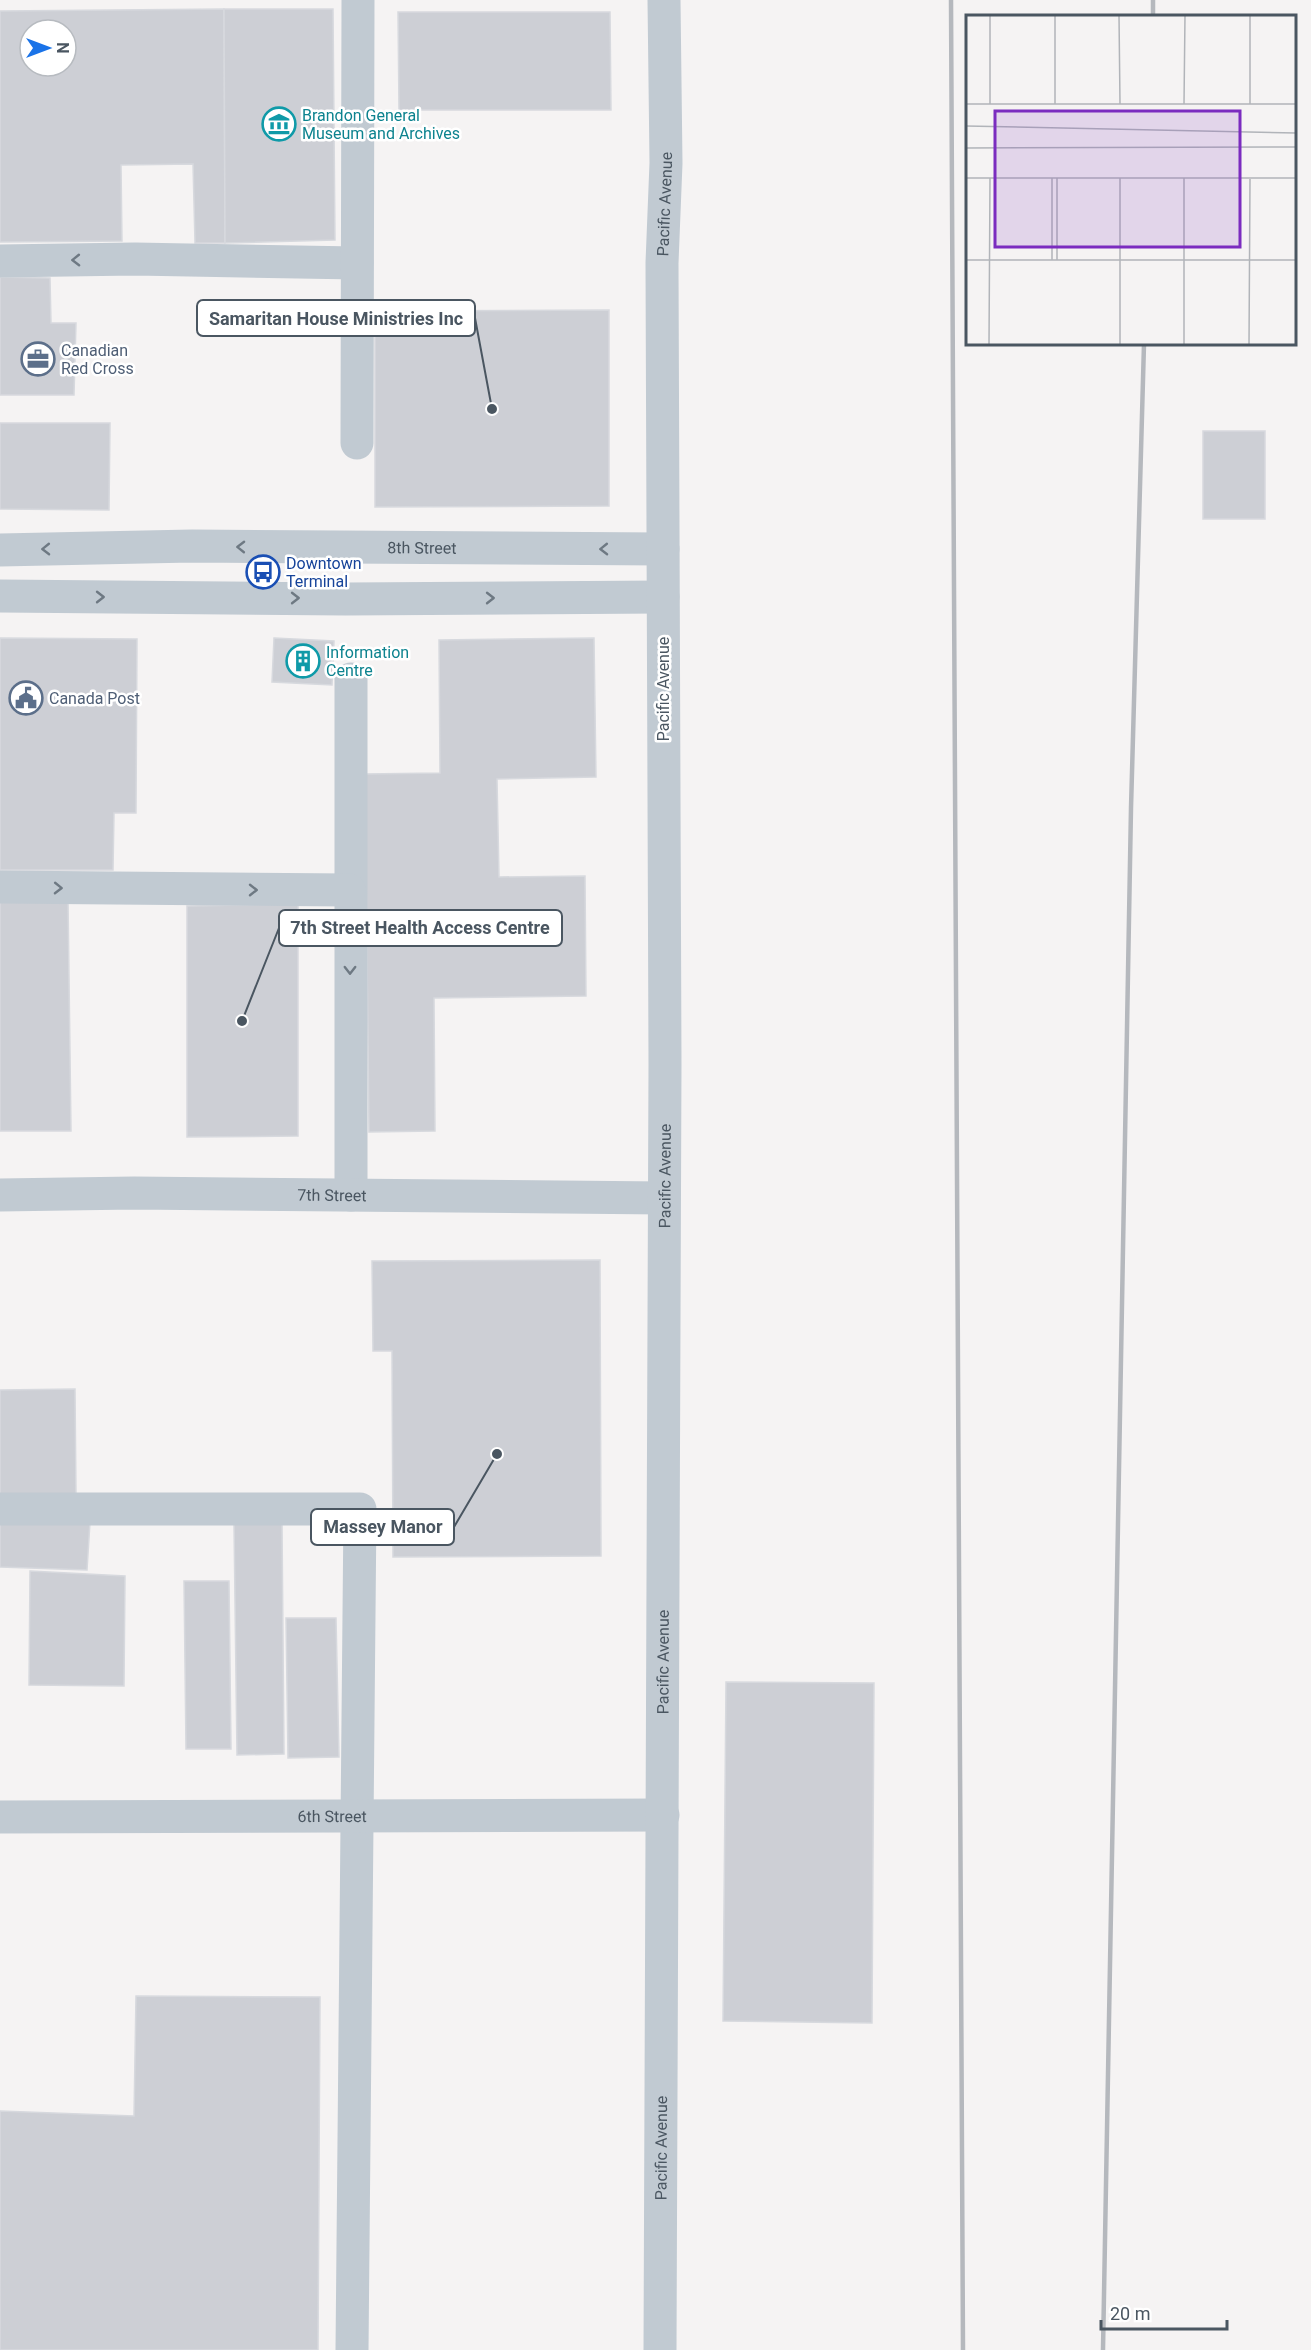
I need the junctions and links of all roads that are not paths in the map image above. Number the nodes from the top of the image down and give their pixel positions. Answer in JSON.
{"nodes":[{"id":1,"x":358,"y":0,"type":"edge"},
{"id":2,"x":664,"y":0,"type":"edge"},
{"id":3,"x":0,"y":261,"type":"edge"},
{"id":4,"x":357,"y":263,"type":"junction"},
{"id":5,"x":357,"y":443,"type":"dead end"},
{"id":6,"x":663,"y":549,"type":"junction"},
{"id":7,"x":0,"y":550,"type":"edge"},
{"id":8,"x":0,"y":596,"type":"edge"},
{"id":9,"x":663,"y":597,"type":"junction"},
{"id":10,"x":351,"y":679,"type":"dead end"},
{"id":11,"x":0,"y":887,"type":"edge"},
{"id":12,"x":349,"y":890,"type":"junction"},
{"id":13,"x":0,"y":1195,"type":"edge"},
{"id":14,"x":351,"y":1195,"type":"junction"},
{"id":15,"x":663,"y":1198,"type":"junction"},
{"id":16,"x":0,"y":1509,"type":"edge"},
{"id":17,"x":358,"y":1815,"type":"junction"},
{"id":18,"x":663,"y":1815,"type":"junction"},
{"id":19,"x":0,"y":1817,"type":"edge"},
{"id":20,"x":352,"y":2350,"type":"edge"},
{"id":21,"x":660,"y":2350,"type":"edge"}],
"edges":[{"from":1,"to":4,"type":"street"},
{"from":2,"to":6,"type":"street","name":"Pacific Avenue"},
{"from":4,"to":3,"type":"street","one_way":true},
{"from":4,"to":5,"type":"street"},
{"from":6,"to":7,"type":"street","name":"8th Street","one_way":true},
{"from":6,"to":9,"type":"street","name":"Pacific Avenue"},
{"from":8,"to":9,"type":"street","one_way":true},
{"from":9,"to":15,"type":"street","name":"Pacific Avenue"},
{"from":10,"to":12,"type":"street"},
{"from":11,"to":12,"type":"street","one_way":true},
{"from":12,"to":14,"type":"street","one_way":true},
{"from":13,"to":14,"type":"street","name":"7th Street"},
{"from":14,"to":15,"type":"street","name":"7th Street"},
{"from":15,"to":18,"type":"street","name":"Pacific Avenue"},
{"from":16,"to":17,"type":"street"},
{"from":17,"to":18,"type":"street","name":"6th Street"},
{"from":17,"to":19,"type":"street","name":"6th Street"},
{"from":17,"to":20,"type":"street"},
{"from":18,"to":21,"type":"street","name":"Pacific Avenue"}]}
